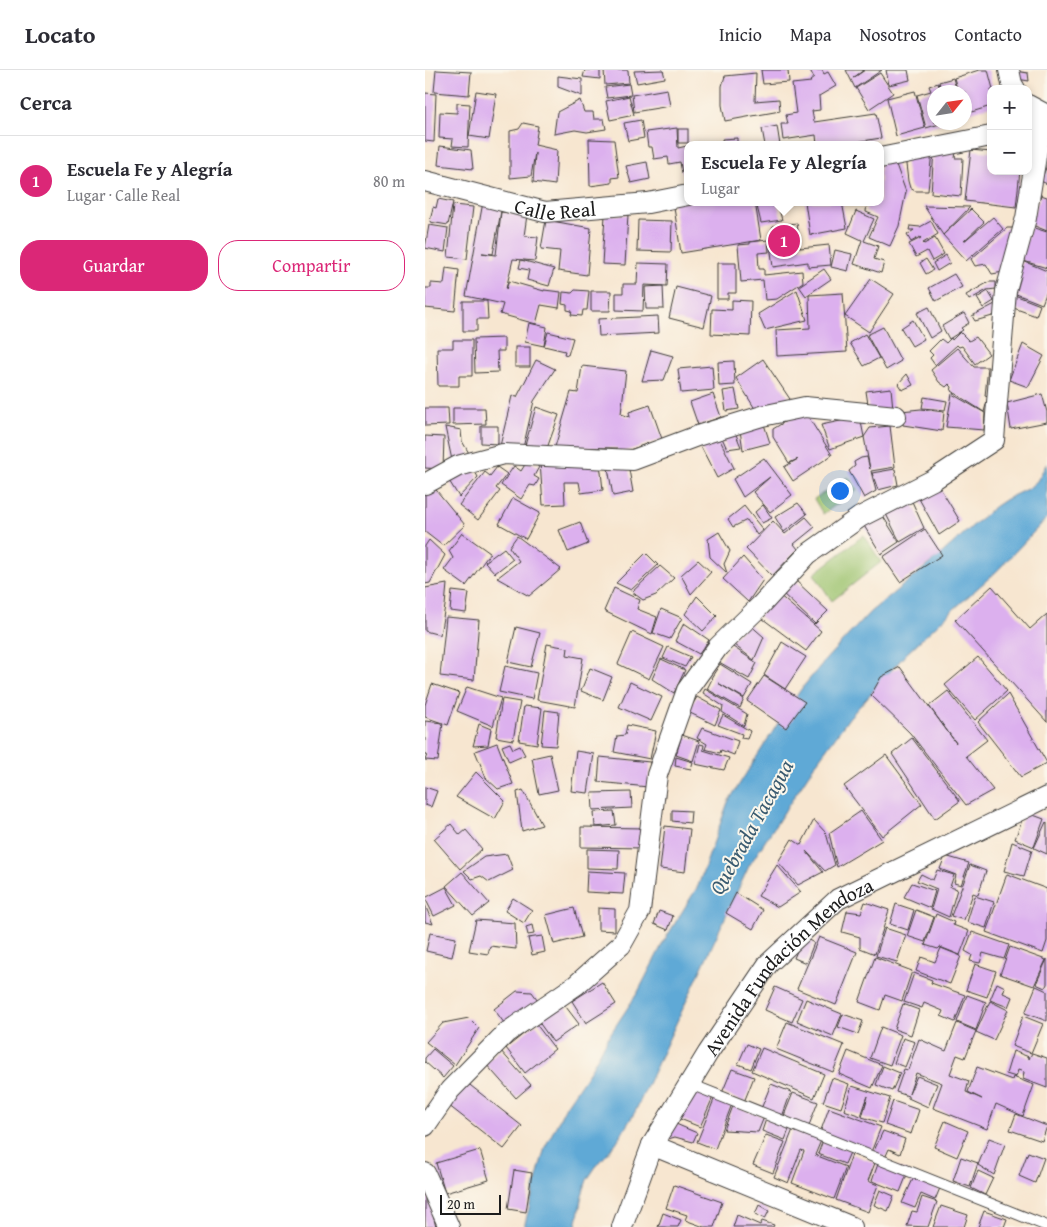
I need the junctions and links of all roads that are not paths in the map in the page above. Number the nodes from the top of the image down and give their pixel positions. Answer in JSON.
{"nodes":[{"id":1,"x":1009,"y":70,"type":"edge"},
{"id":2,"x":1013,"y":85,"type":"edge"},
{"id":3,"x":1037,"y":111,"type":"edge"},
{"id":4,"x":987,"y":137,"type":"edge"},
{"id":5,"x":884,"y":157,"type":"edge"},
{"id":6,"x":425,"y":181,"type":"edge"},
{"id":7,"x":684,"y":196,"type":"edge"},
{"id":8,"x":896,"y":416,"type":"dead end"},
{"id":9,"x":425,"y":484,"type":"edge"},
{"id":10,"x":1047,"y":797,"type":"edge"},
{"id":11,"x":690,"y":1084,"type":"junction"},
{"id":12,"x":425,"y":1126,"type":"edge"},
{"id":13,"x":652,"y":1145,"type":"junction"},
{"id":14,"x":425,"y":1173,"type":"edge"},
{"id":15,"x":1047,"y":1226,"type":"edge"},
{"id":16,"x":449,"y":1227,"type":"edge"},
{"id":17,"x":622,"y":1227,"type":"edge"},
{"id":18,"x":852,"y":1227,"type":"edge"}],
"edges":[{"from":1,"to":2,"type":"street"},
{"from":3,"to":12,"type":"street"},
{"from":4,"to":5,"type":"street"},
{"from":6,"to":7,"type":"street","name":"Calle Real"},
{"from":8,"to":9,"type":"street"},
{"from":10,"to":11,"type":"street","name":"Avenida Fundación Mendoza"},
{"from":11,"to":13,"type":"street","name":"Avenida Fundación Mendoza"},
{"from":11,"to":15,"type":"lane"},
{"from":13,"to":17,"type":"street","name":"Avenida Fundación Mendoza"},
{"from":13,"to":18,"type":"street"},
{"from":14,"to":16,"type":"street"}]}
